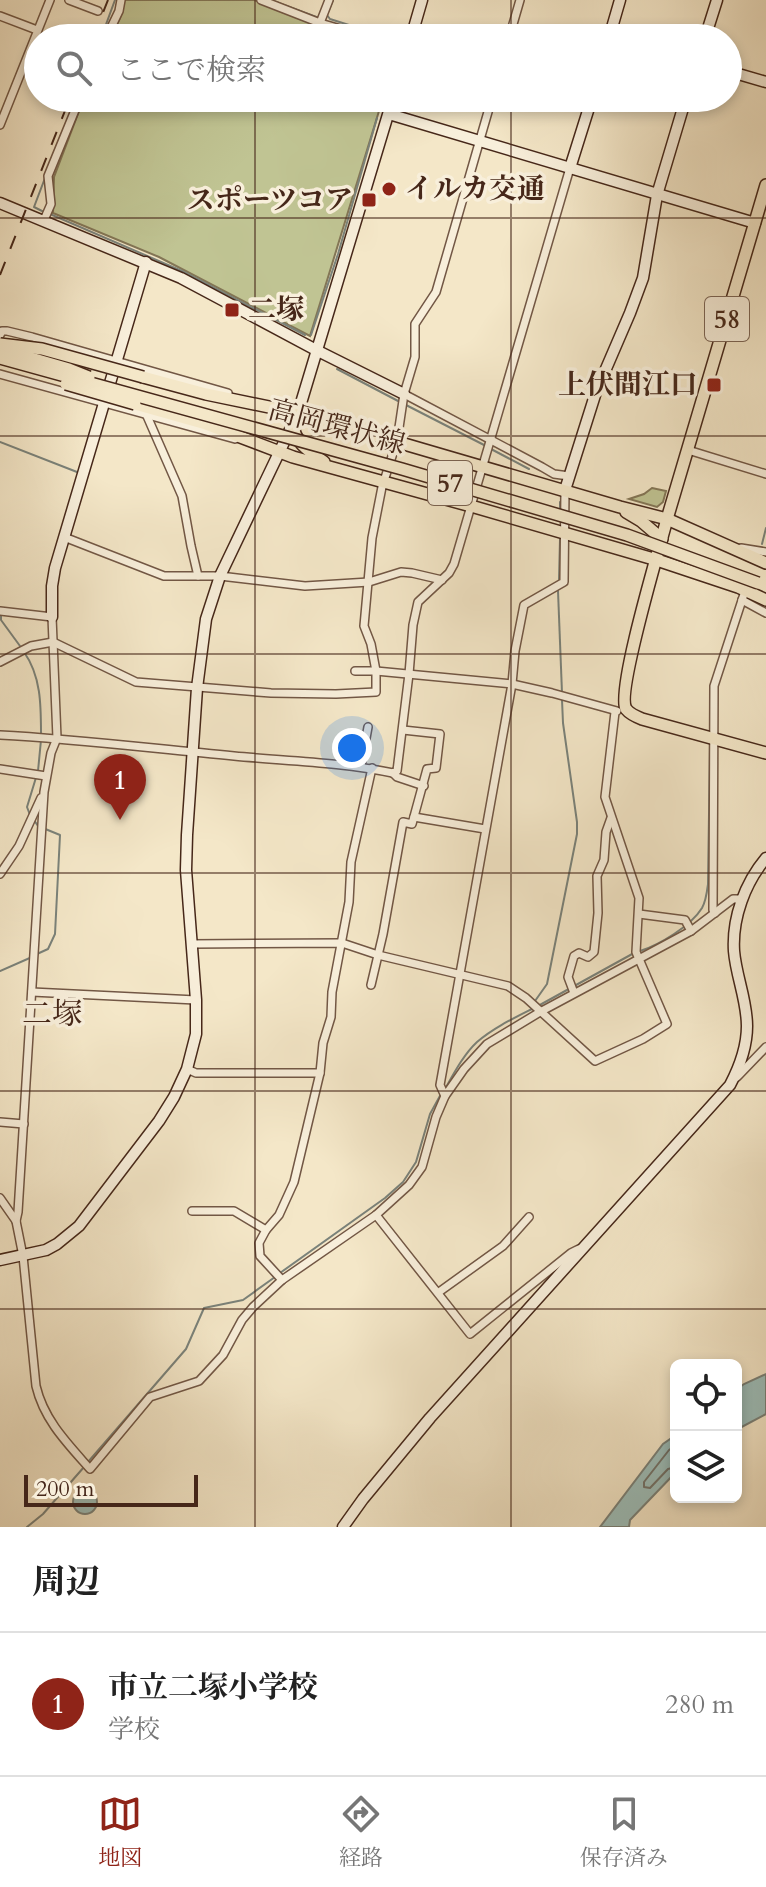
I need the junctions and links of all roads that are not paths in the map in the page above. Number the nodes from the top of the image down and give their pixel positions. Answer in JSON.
{"nodes":[{"id":1,"x":50,"y":0,"type":"edge"},
{"id":2,"x":69,"y":0,"type":"edge"},
{"id":3,"x":121,"y":0,"type":"edge"},
{"id":4,"x":261,"y":0,"type":"edge"},
{"id":5,"x":329,"y":0,"type":"edge"},
{"id":6,"x":422,"y":0,"type":"edge"},
{"id":7,"x":520,"y":0,"type":"edge"},
{"id":8,"x":620,"y":0,"type":"edge"},
{"id":9,"x":717,"y":0,"type":"edge"},
{"id":10,"x":98,"y":11,"type":"dead end"},
{"id":11,"x":0,"y":16,"type":"edge"},
{"id":12,"x":321,"y":20,"type":"junction"},
{"id":13,"x":40,"y":24,"type":"edge"},
{"id":14,"x":113,"y":24,"type":"edge"},
{"id":15,"x":332,"y":24,"type":"edge"},
{"id":16,"x":415,"y":24,"type":"edge"},
{"id":17,"x":513,"y":24,"type":"edge"},
{"id":18,"x":613,"y":24,"type":"edge"},
{"id":19,"x":709,"y":24,"type":"edge"},
{"id":20,"x":24,"y":25,"type":"edge"},
{"id":21,"x":24,"y":63,"type":"edge"},
{"id":22,"x":742,"y":75,"type":"edge"},
{"id":23,"x":766,"y":82,"type":"edge"},
{"id":24,"x":74,"y":112,"type":"edge"},
{"id":25,"x":488,"y":112,"type":"edge"},
{"id":26,"x":588,"y":112,"type":"edge"},
{"id":27,"x":682,"y":112,"type":"edge"},
{"id":28,"x":389,"y":114,"type":"joint"},
{"id":29,"x":0,"y":125,"type":"edge"},
{"id":30,"x":479,"y":142,"type":"junction"},
{"id":31,"x":570,"y":168,"type":"junction"},
{"id":32,"x":766,"y":185,"type":"edge"},
{"id":33,"x":657,"y":195,"type":"junction"},
{"id":34,"x":0,"y":203,"type":"edge"},
{"id":35,"x":44,"y":220,"type":"junction"},
{"id":36,"x":759,"y":223,"type":"junction"},
{"id":37,"x":146,"y":262,"type":"junction"},
{"id":38,"x":0,"y":335,"type":"edge"},
{"id":39,"x":56,"y":344,"type":"junction"},
{"id":40,"x":0,"y":346,"type":"edge"},
{"id":41,"x":318,"y":351,"type":"junction"},
{"id":42,"x":0,"y":360,"type":"edge"},
{"id":43,"x":116,"y":362,"type":"junction"},
{"id":44,"x":0,"y":374,"type":"edge"},
{"id":45,"x":45,"y":387,"type":"junction"},
{"id":46,"x":404,"y":394,"type":"junction"},
{"id":47,"x":136,"y":401,"type":"junction"},
{"id":48,"x":104,"y":404,"type":"junction"},
{"id":49,"x":262,"y":406,"type":"junction"},
{"id":50,"x":147,"y":416,"type":"junction"},
{"id":51,"x":293,"y":424,"type":"junction"},
{"id":52,"x":490,"y":440,"type":"junction"},
{"id":53,"x":397,"y":441,"type":"junction"},
{"id":54,"x":253,"y":443,"type":"junction"},
{"id":55,"x":688,"y":450,"type":"junction"},
{"id":56,"x":280,"y":452,"type":"junction"},
{"id":57,"x":483,"y":466,"type":"junction"},
{"id":58,"x":334,"y":469,"type":"junction"},
{"id":59,"x":766,"y":474,"type":"edge"},
{"id":60,"x":569,"y":476,"type":"junction"},
{"id":61,"x":382,"y":483,"type":"junction"},
{"id":62,"x":565,"y":490,"type":"junction"},
{"id":63,"x":615,"y":505,"type":"junction"},
{"id":64,"x":471,"y":506,"type":"junction"},
{"id":65,"x":667,"y":519,"type":"junction"},
{"id":66,"x":686,"y":528,"type":"junction"},
{"id":67,"x":564,"y":533,"type":"junction"},
{"id":68,"x":64,"y":537,"type":"junction"},
{"id":69,"x":661,"y":540,"type":"junction"},
{"id":70,"x":766,"y":541,"type":"edge"},
{"id":71,"x":626,"y":552,"type":"junction"},
{"id":72,"x":764,"y":557,"type":"edge"},
{"id":73,"x":657,"y":560,"type":"junction"},
{"id":74,"x":198,"y":576,"type":"junction"},
{"id":75,"x":220,"y":576,"type":"junction"},
{"id":76,"x":442,"y":580,"type":"junction"},
{"id":77,"x":369,"y":582,"type":"junction"},
{"id":78,"x":763,"y":585,"type":"edge"},
{"id":79,"x":742,"y":593,"type":"junction"},
{"id":80,"x":766,"y":600,"type":"edge"},
{"id":81,"x":0,"y":611,"type":"edge"},
{"id":82,"x":766,"y":613,"type":"edge"},
{"id":83,"x":52,"y":617,"type":"junction"},
{"id":84,"x":53,"y":642,"type":"junction"},
{"id":85,"x":0,"y":662,"type":"edge"},
{"id":86,"x":355,"y":671,"type":"dead end"},
{"id":87,"x":376,"y":671,"type":"junction"},
{"id":88,"x":409,"y":674,"type":"junction"},
{"id":89,"x":512,"y":684,"type":"junction"},
{"id":90,"x":197,"y":688,"type":"junction"},
{"id":91,"x":621,"y":710,"type":"junction"},
{"id":92,"x":368,"y":727,"type":"dead end"},
{"id":93,"x":403,"y":730,"type":"junction"},
{"id":94,"x":0,"y":735,"type":"edge"},
{"id":95,"x":57,"y":738,"type":"junction"},
{"id":96,"x":713,"y":738,"type":"junction"},
{"id":97,"x":193,"y":752,"type":"junction"},
{"id":98,"x":766,"y":753,"type":"edge"},
{"id":99,"x":361,"y":766,"type":"junction"},
{"id":100,"x":372,"y":768,"type":"junction"},
{"id":101,"x":0,"y":769,"type":"edge"},
{"id":102,"x":393,"y":773,"type":"junction"},
{"id":103,"x":46,"y":776,"type":"junction"},
{"id":104,"x":424,"y":786,"type":"junction"},
{"id":105,"x":44,"y":792,"type":"junction"},
{"id":106,"x":611,"y":816,"type":"junction"},
{"id":107,"x":414,"y":817,"type":"junction"},
{"id":108,"x":485,"y":829,"type":"junction"},
{"id":109,"x":766,"y":858,"type":"edge"},
{"id":110,"x":0,"y":874,"type":"edge"},
{"id":111,"x":742,"y":899,"type":"junction"},
{"id":112,"x":715,"y":913,"type":"junction"},
{"id":113,"x":639,"y":914,"type":"junction"},
{"id":114,"x":691,"y":931,"type":"junction"},
{"id":115,"x":342,"y":943,"type":"junction"},
{"id":116,"x":192,"y":944,"type":"junction"},
{"id":117,"x":378,"y":955,"type":"junction"},
{"id":118,"x":638,"y":958,"type":"junction"},
{"id":119,"x":459,"y":974,"type":"junction"},
{"id":120,"x":371,"y":985,"type":"dead end"},
{"id":121,"x":32,"y":992,"type":"junction"},
{"id":122,"x":574,"y":993,"type":"junction"},
{"id":123,"x":196,"y":1000,"type":"junction"},
{"id":124,"x":540,"y":1012,"type":"junction"},
{"id":125,"x":766,"y":1047,"type":"edge"},
{"id":126,"x":187,"y":1069,"type":"junction"},
{"id":127,"x":320,"y":1073,"type":"junction"},
{"id":128,"x":730,"y":1085,"type":"junction"},
{"id":129,"x":445,"y":1096,"type":"junction"},
{"id":130,"x":0,"y":1122,"type":"edge"},
{"id":131,"x":24,"y":1124,"type":"junction"},
{"id":132,"x":0,"y":1198,"type":"edge"},
{"id":133,"x":192,"y":1211,"type":"dead end"},
{"id":134,"x":376,"y":1215,"type":"junction"},
{"id":135,"x":529,"y":1217,"type":"dead end"},
{"id":136,"x":16,"y":1221,"type":"junction"},
{"id":137,"x":266,"y":1230,"type":"junction"},
{"id":138,"x":587,"y":1245,"type":"junction"},
{"id":139,"x":23,"y":1256,"type":"junction"},
{"id":140,"x":0,"y":1260,"type":"edge"},
{"id":141,"x":282,"y":1280,"type":"junction"},
{"id":142,"x":439,"y":1292,"type":"junction"},
{"id":143,"x":343,"y":1527,"type":"edge"}],
"edges":[{"from":1,"to":13,"type":"street"},
{"from":2,"to":10,"type":"street"},
{"from":3,"to":14,"type":"street"},
{"from":4,"to":12,"type":"street"},
{"from":5,"to":12,"type":"street"},
{"from":6,"to":16,"type":"street"},
{"from":7,"to":17,"type":"street"},
{"from":8,"to":18,"type":"street"},
{"from":9,"to":19,"type":"street"},
{"from":11,"to":20,"type":"street"},
{"from":12,"to":15,"type":"street"},
{"from":21,"to":29,"type":"street"},
{"from":22,"to":23,"type":"street"},
{"from":24,"to":35,"type":"street"},
{"from":25,"to":30,"type":"street"},
{"from":26,"to":31,"type":"street"},
{"from":27,"to":33,"type":"street"},
{"from":28,"to":30,"type":"street"},
{"from":28,"to":41,"type":"street"},
{"from":30,"to":31,"type":"street"},
{"from":30,"to":46,"type":"street"},
{"from":31,"to":33,"type":"street"},
{"from":31,"to":52,"type":"street"},
{"from":32,"to":36,"type":"main road","number":"58"},
{"from":33,"to":36,"type":"street"},
{"from":33,"to":60,"type":"street"},
{"from":34,"to":35,"type":"street"},
{"from":35,"to":37,"type":"street"},
{"from":36,"to":55,"type":"main road","number":"58"},
{"from":37,"to":41,"type":"street"},
{"from":37,"to":43,"type":"street"},
{"from":38,"to":39,"type":"street"},
{"from":39,"to":43,"type":"street"},
{"from":39,"to":45,"type":"street"},
{"from":40,"to":47,"type":"main road","name":"高岡環状線","number":"57","bridge":true},
{"from":40,"to":49,"type":"main road","number":"57","bridge":true},
{"from":41,"to":46,"type":"street"},
{"from":41,"to":51,"type":"street"},
{"from":42,"to":47,"type":"main road","name":"高岡環状線","number":"57","bridge":true},
{"from":43,"to":48,"type":"street"},
{"from":43,"to":49,"type":"street"},
{"from":44,"to":45,"type":"street"},
{"from":45,"to":48,"type":"street"},
{"from":46,"to":52,"type":"street"},
{"from":46,"to":53,"type":"street"},
{"from":47,"to":54,"type":"main road","number":"57"},
{"from":47,"to":78,"type":"main road","name":"高岡環状線","number":"57","bridge":true},
{"from":48,"to":50,"type":"street"},
{"from":48,"to":68,"type":"street"},
{"from":49,"to":51,"type":"main road","number":"57"},
{"from":49,"to":51,"type":"main road"},
{"from":50,"to":54,"type":"street"},
{"from":50,"to":74,"type":"street"},
{"from":51,"to":53,"type":"main road","number":"57"},
{"from":51,"to":56,"type":"street"},
{"from":51,"to":58,"type":"main road"},
{"from":52,"to":57,"type":"street"},
{"from":52,"to":60,"type":"street"},
{"from":53,"to":57,"type":"main road","number":"57"},
{"from":53,"to":61,"type":"street"},
{"from":54,"to":56,"type":"main road","number":"57"},
{"from":55,"to":59,"type":"street"},
{"from":55,"to":65,"type":"main road","number":"58"},
{"from":56,"to":58,"type":"main road","number":"57"},
{"from":56,"to":75,"type":"street"},
{"from":57,"to":62,"type":"main road","number":"57"},
{"from":57,"to":64,"type":"street"},
{"from":58,"to":61,"type":"main road","number":"57"},
{"from":60,"to":62,"type":"street"},
{"from":61,"to":64,"type":"main road","number":"57"},
{"from":61,"to":77,"type":"street"},
{"from":62,"to":63,"type":"main road","number":"57"},
{"from":62,"to":67,"type":"street"},
{"from":63,"to":65,"type":"main road","number":"57"},
{"from":63,"to":69,"type":"main road"},
{"from":64,"to":67,"type":"main road","number":"57"},
{"from":64,"to":76,"type":"street"},
{"from":65,"to":66,"type":"main road"},
{"from":65,"to":69,"type":"main road"},
{"from":66,"to":69,"type":"main road"},
{"from":66,"to":72,"type":"main road"},
{"from":67,"to":71,"type":"main road","number":"57"},
{"from":67,"to":89,"type":"street"},
{"from":68,"to":74,"type":"street"},
{"from":68,"to":83,"type":"street"},
{"from":69,"to":71,"type":"main road"},
{"from":69,"to":73,"type":"main road"},
{"from":69,"to":79,"type":"main road"},
{"from":70,"to":72,"type":"street"},
{"from":71,"to":73,"type":"main road","number":"57"},
{"from":73,"to":79,"type":"main road"},
{"from":73,"to":91,"type":"main road"},
{"from":74,"to":75,"type":"street"},
{"from":75,"to":77,"type":"street"},
{"from":75,"to":90,"type":"street"},
{"from":76,"to":77,"type":"street"},
{"from":76,"to":88,"type":"street"},
{"from":77,"to":87,"type":"street"},
{"from":79,"to":80,"type":"main road"},
{"from":79,"to":82,"type":"street"},
{"from":79,"to":96,"type":"street"},
{"from":81,"to":83,"type":"street"},
{"from":83,"to":84,"type":"street"},
{"from":84,"to":85,"type":"street"},
{"from":84,"to":90,"type":"street"},
{"from":84,"to":95,"type":"street"},
{"from":86,"to":87,"type":"street"},
{"from":87,"to":88,"type":"street"},
{"from":87,"to":90,"type":"street"},
{"from":88,"to":89,"type":"street"},
{"from":88,"to":93,"type":"street"},
{"from":89,"to":91,"type":"street"},
{"from":89,"to":108,"type":"street"},
{"from":90,"to":97,"type":"street"},
{"from":91,"to":96,"type":"main road"},
{"from":91,"to":106,"type":"street"},
{"from":92,"to":99,"type":"street"},
{"from":93,"to":102,"type":"street"},
{"from":93,"to":104,"type":"street"},
{"from":94,"to":95,"type":"street"},
{"from":95,"to":97,"type":"street"},
{"from":95,"to":103,"type":"street"},
{"from":96,"to":98,"type":"main road"},
{"from":96,"to":112,"type":"street"},
{"from":97,"to":99,"type":"street"},
{"from":97,"to":116,"type":"street"},
{"from":99,"to":100,"type":"street"},
{"from":100,"to":102,"type":"street"},
{"from":100,"to":115,"type":"street"},
{"from":101,"to":103,"type":"street"},
{"from":102,"to":104,"type":"street"},
{"from":103,"to":105,"type":"street"},
{"from":104,"to":107,"type":"street"},
{"from":105,"to":110,"type":"street"},
{"from":105,"to":121,"type":"street"},
{"from":106,"to":113,"type":"street"},
{"from":106,"to":122,"type":"street"},
{"from":107,"to":108,"type":"street"},
{"from":107,"to":117,"type":"street"},
{"from":108,"to":119,"type":"street"},
{"from":109,"to":111,"type":"street"},
{"from":111,"to":112,"type":"street"},
{"from":111,"to":128,"type":"street"},
{"from":112,"to":114,"type":"street"},
{"from":113,"to":114,"type":"street"},
{"from":113,"to":118,"type":"street"},
{"from":114,"to":118,"type":"street"},
{"from":115,"to":116,"type":"street"},
{"from":115,"to":117,"type":"street"},
{"from":115,"to":127,"type":"street"},
{"from":116,"to":123,"type":"street"},
{"from":117,"to":119,"type":"street"},
{"from":117,"to":120,"type":"street"},
{"from":118,"to":122,"type":"street"},
{"from":118,"to":124,"type":"street"},
{"from":119,"to":124,"type":"street"},
{"from":119,"to":129,"type":"street"},
{"from":121,"to":123,"type":"street"},
{"from":121,"to":131,"type":"street"},
{"from":122,"to":124,"type":"street"},
{"from":123,"to":126,"type":"street"},
{"from":124,"to":129,"type":"street"},
{"from":125,"to":128,"type":"street"},
{"from":126,"to":127,"type":"street"},
{"from":126,"to":139,"type":"street"},
{"from":127,"to":137,"type":"street"},
{"from":128,"to":138,"type":"street"},
{"from":129,"to":134,"type":"street"},
{"from":130,"to":131,"type":"street"},
{"from":131,"to":136,"type":"street"},
{"from":132,"to":136,"type":"street"},
{"from":133,"to":137,"type":"street"},
{"from":134,"to":141,"type":"street"},
{"from":134,"to":142,"type":"street"},
{"from":135,"to":142,"type":"street"},
{"from":136,"to":139,"type":"street"},
{"from":137,"to":141,"type":"street"},
{"from":138,"to":142,"type":"street"},
{"from":138,"to":143,"type":"street"},
{"from":139,"to":140,"type":"street"},
{"from":139,"to":141,"type":"street"}]}
